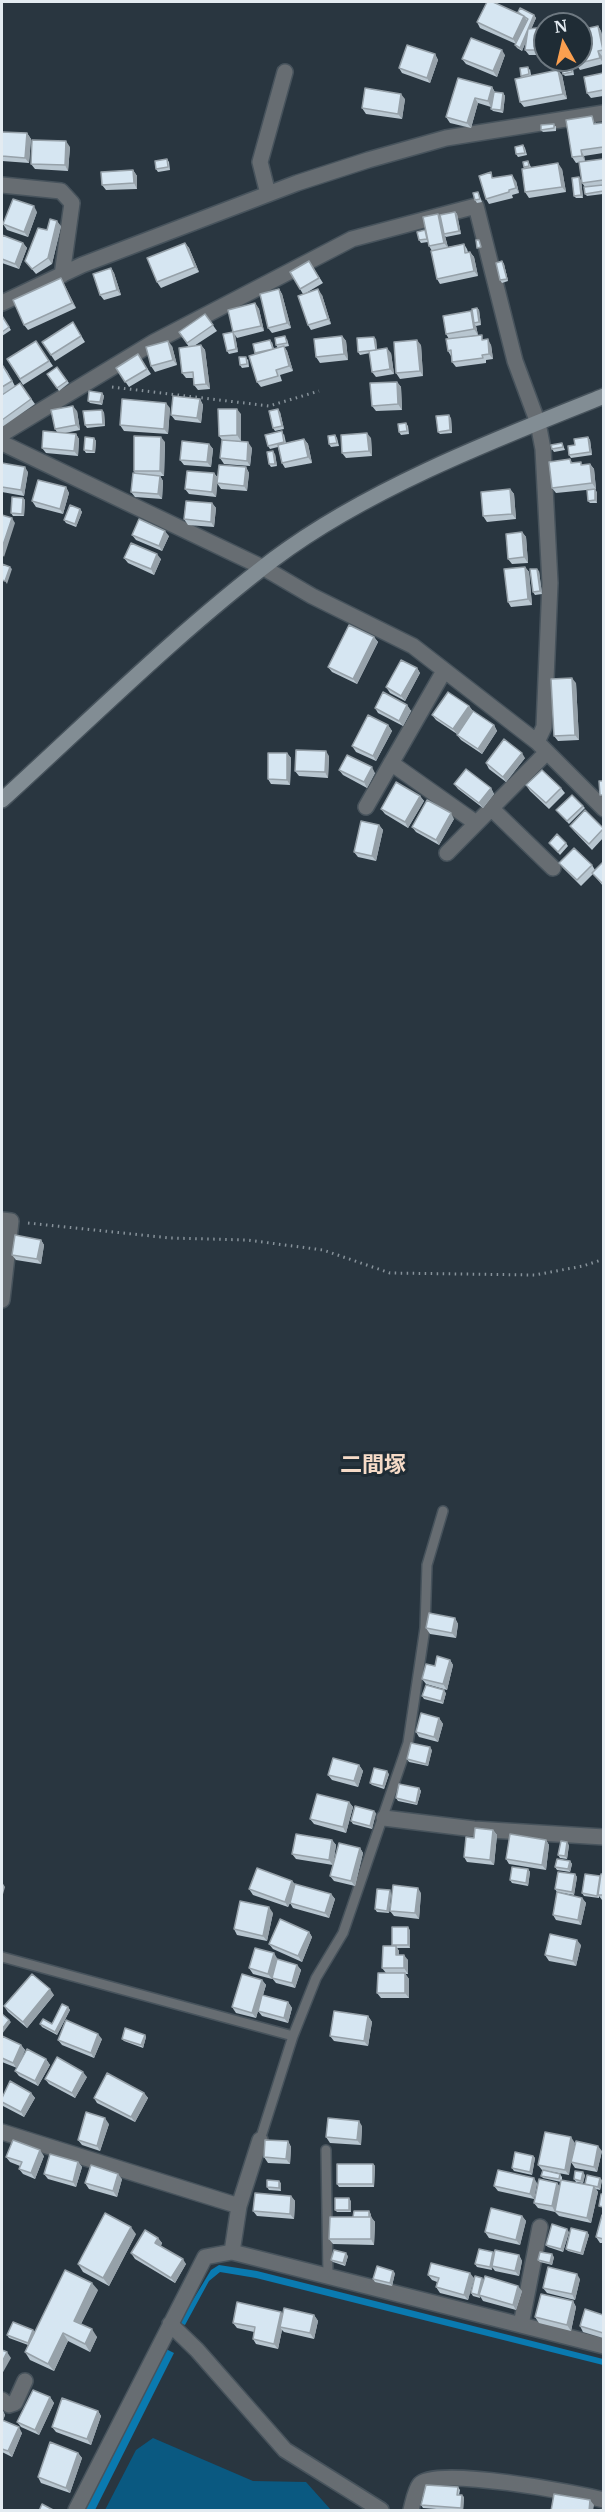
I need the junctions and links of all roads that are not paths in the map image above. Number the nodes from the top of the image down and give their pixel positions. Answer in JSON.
{"nodes":[{"id":1,"x":285,"y":72,"type":"dead end"},
{"id":2,"x":603,"y":113,"type":"edge"},
{"id":3,"x":2,"y":185,"type":"edge"},
{"id":4,"x":268,"y":194,"type":"junction"},
{"id":5,"x":62,"y":274,"type":"junction"},
{"id":6,"x":2,"y":303,"type":"edge"},
{"id":7,"x":603,"y":396,"type":"edge"},
{"id":8,"x":538,"y":423,"type":"junction"},
{"id":9,"x":2,"y":434,"type":"edge"},
{"id":10,"x":2,"y":443,"type":"edge"},
{"id":11,"x":264,"y":568,"type":"junction"},
{"id":12,"x":444,"y":671,"type":"junction"},
{"id":13,"x":542,"y":747,"type":"junction"},
{"id":14,"x":391,"y":763,"type":"junction"},
{"id":15,"x":2,"y":800,"type":"edge"},
{"id":16,"x":366,"y":807,"type":"dead end"},
{"id":17,"x":491,"y":808,"type":"junction"},
{"id":18,"x":603,"y":809,"type":"edge"},
{"id":19,"x":476,"y":823,"type":"junction"},
{"id":20,"x":447,"y":853,"type":"dead end"},
{"id":21,"x":553,"y":868,"type":"dead end"},
{"id":22,"x":6,"y":1220,"type":"edge"},
{"id":23,"x":2,"y":1300,"type":"edge"},
{"id":24,"x":442,"y":1511,"type":"dead end"},
{"id":25,"x":384,"y":1818,"type":"junction"},
{"id":26,"x":603,"y":1837,"type":"edge"},
{"id":27,"x":2,"y":1957,"type":"edge"},
{"id":28,"x":293,"y":2036,"type":"junction"},
{"id":29,"x":2,"y":2132,"type":"edge"},
{"id":30,"x":260,"y":2140,"type":"joint"},
{"id":31,"x":326,"y":2150,"type":"dead end"},
{"id":32,"x":239,"y":2205,"type":"junction"},
{"id":33,"x":540,"y":2227,"type":"dead end"},
{"id":34,"x":232,"y":2252,"type":"junction"},
{"id":35,"x":328,"y":2276,"type":"junction"},
{"id":36,"x":170,"y":2324,"type":"junction"},
{"id":37,"x":521,"y":2325,"type":"junction"},
{"id":38,"x":603,"y":2346,"type":"edge"},
{"id":39,"x":25,"y":2381,"type":"dead end"},
{"id":40,"x":2,"y":2400,"type":"edge"},
{"id":41,"x":603,"y":2500,"type":"edge"},
{"id":42,"x":76,"y":2511,"type":"edge"},
{"id":43,"x":381,"y":2511,"type":"edge"},
{"id":44,"x":411,"y":2511,"type":"edge"}],
"edges":[{"from":1,"to":4,"type":"street"},
{"from":2,"to":4,"type":"street"},
{"from":3,"to":5,"type":"street"},
{"from":4,"to":5,"type":"street"},
{"from":5,"to":6,"type":"street"},
{"from":7,"to":8,"type":"street"},
{"from":8,"to":9,"type":"street"},
{"from":8,"to":11,"type":"street"},
{"from":8,"to":13,"type":"street"},
{"from":10,"to":11,"type":"street"},
{"from":11,"to":12,"type":"street"},
{"from":11,"to":15,"type":"street"},
{"from":12,"to":13,"type":"street"},
{"from":12,"to":14,"type":"street"},
{"from":13,"to":17,"type":"street"},
{"from":13,"to":18,"type":"street"},
{"from":14,"to":16,"type":"street"},
{"from":14,"to":19,"type":"street"},
{"from":17,"to":19,"type":"street"},
{"from":17,"to":21,"type":"street"},
{"from":19,"to":20,"type":"street"},
{"from":22,"to":23,"type":"street"},
{"from":24,"to":25,"type":"lane"},
{"from":25,"to":26,"type":"street"},
{"from":25,"to":28,"type":"lane"},
{"from":27,"to":28,"type":"lane"},
{"from":28,"to":30,"type":"lane"},
{"from":29,"to":32,"type":"street"},
{"from":30,"to":32,"type":"street"},
{"from":31,"to":35,"type":"lane"},
{"from":32,"to":34,"type":"street"},
{"from":33,"to":37,"type":"street"},
{"from":34,"to":35,"type":"street"},
{"from":34,"to":36,"type":"street"},
{"from":35,"to":37,"type":"street"},
{"from":36,"to":42,"type":"street"},
{"from":36,"to":43,"type":"street"},
{"from":37,"to":38,"type":"street"},
{"from":39,"to":40,"type":"street"},
{"from":41,"to":44,"type":"street"}]}
